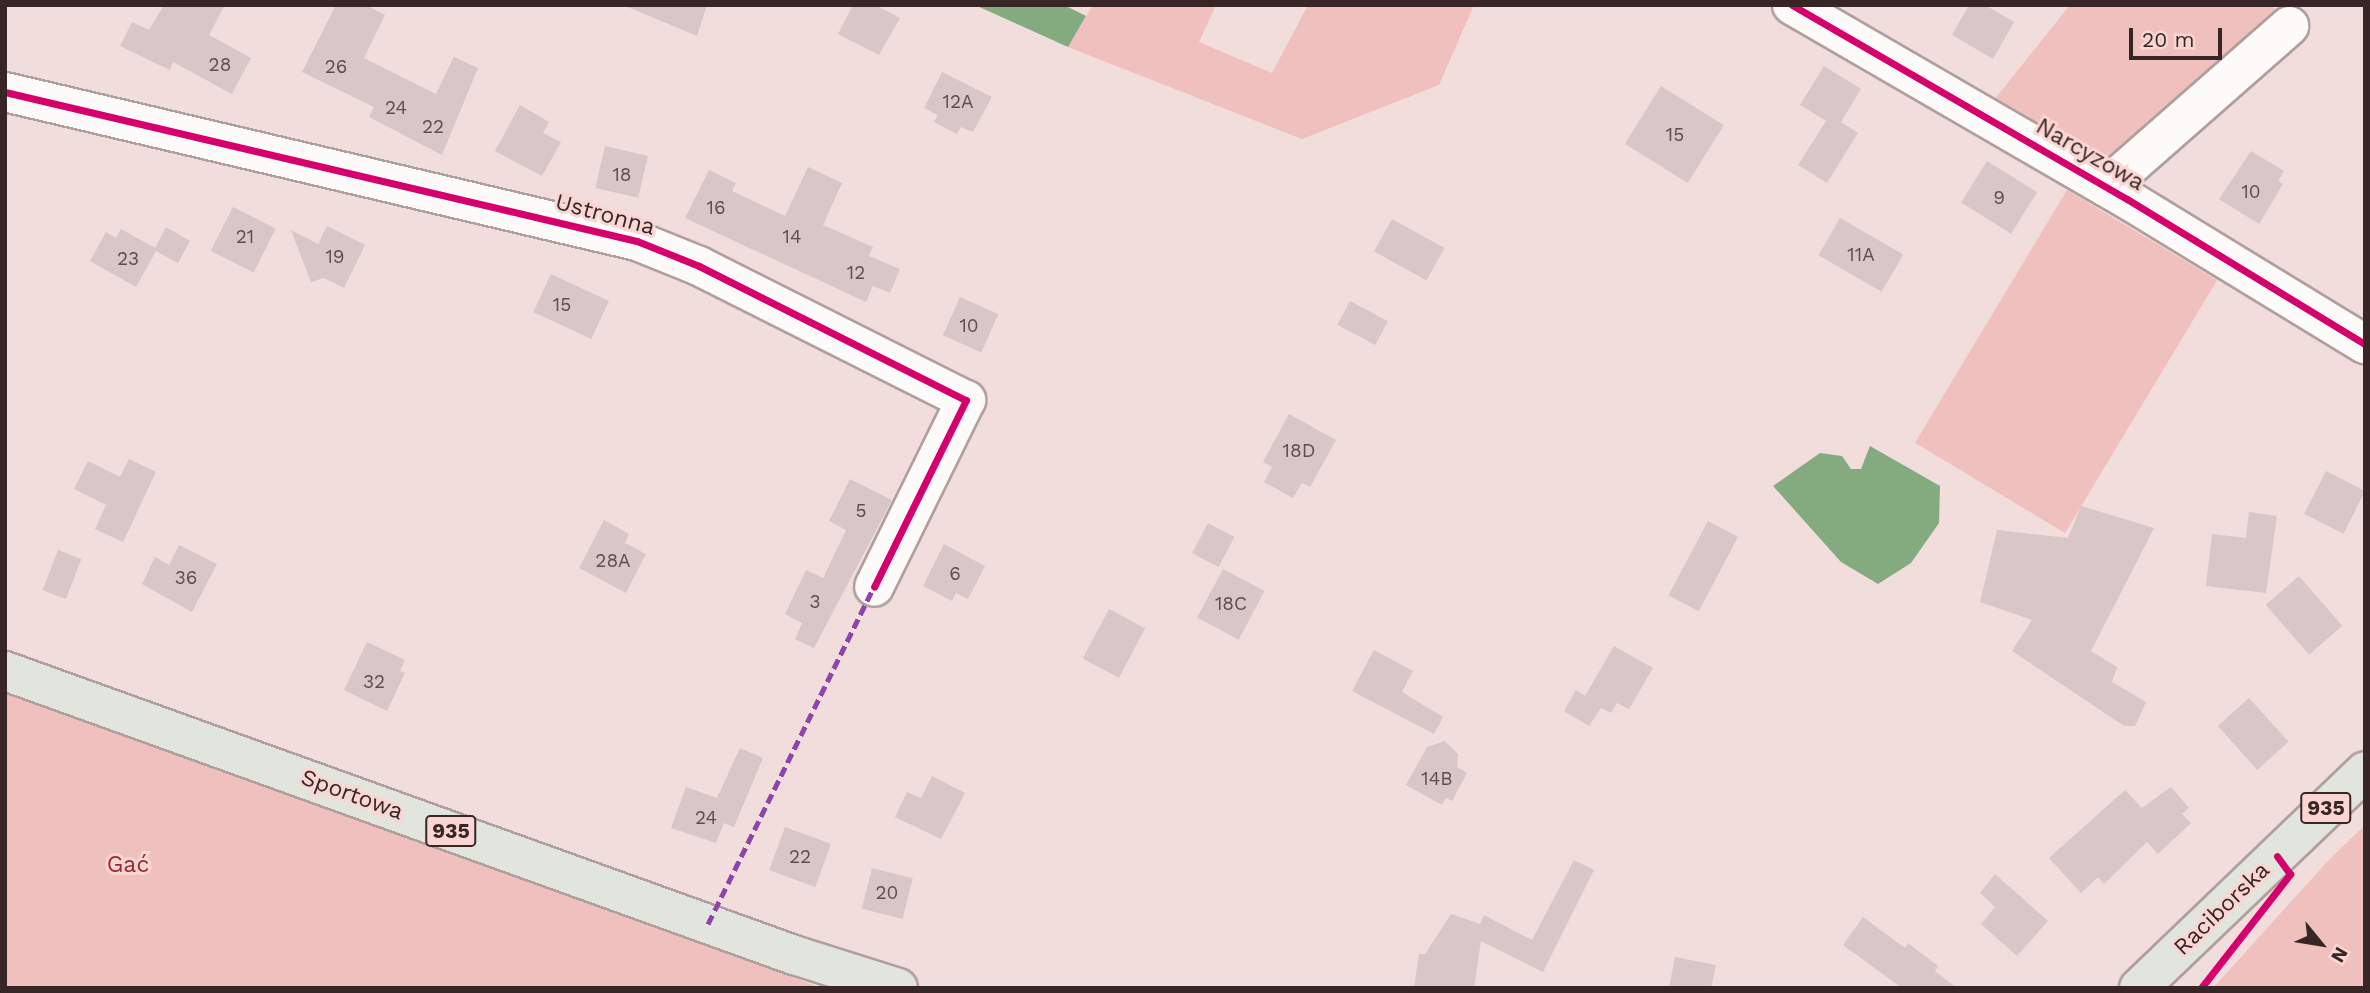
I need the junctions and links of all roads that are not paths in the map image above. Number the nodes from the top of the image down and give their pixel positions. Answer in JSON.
{"nodes":[{"id":1,"x":1792,"y":5,"type":"edge"},
{"id":2,"x":2289,"y":26,"type":"dead end"},
{"id":3,"x":5,"y":92,"type":"edge"},
{"id":4,"x":2106,"y":187,"type":"junction"},
{"id":5,"x":2365,"y":344,"type":"edge"},
{"id":6,"x":874,"y":587,"type":"dead end"},
{"id":7,"x":5,"y":671,"type":"edge"},
{"id":8,"x":2365,"y":771,"type":"edge"},
{"id":9,"x":898,"y":988,"type":"edge"},
{"id":10,"x":2139,"y":988,"type":"edge"}],
"edges":[{"from":1,"to":4,"type":"street","name":"Narcyzowa"},
{"from":2,"to":4,"type":"street"},
{"from":3,"to":6,"type":"street","name":"Ustronna"},
{"from":4,"to":5,"type":"street","name":"Narcyzowa"},
{"from":7,"to":9,"type":"main road","name":"Sportowa","number":"935"},
{"from":8,"to":10,"type":"main road","name":"Raciborska","number":"935"}]}
